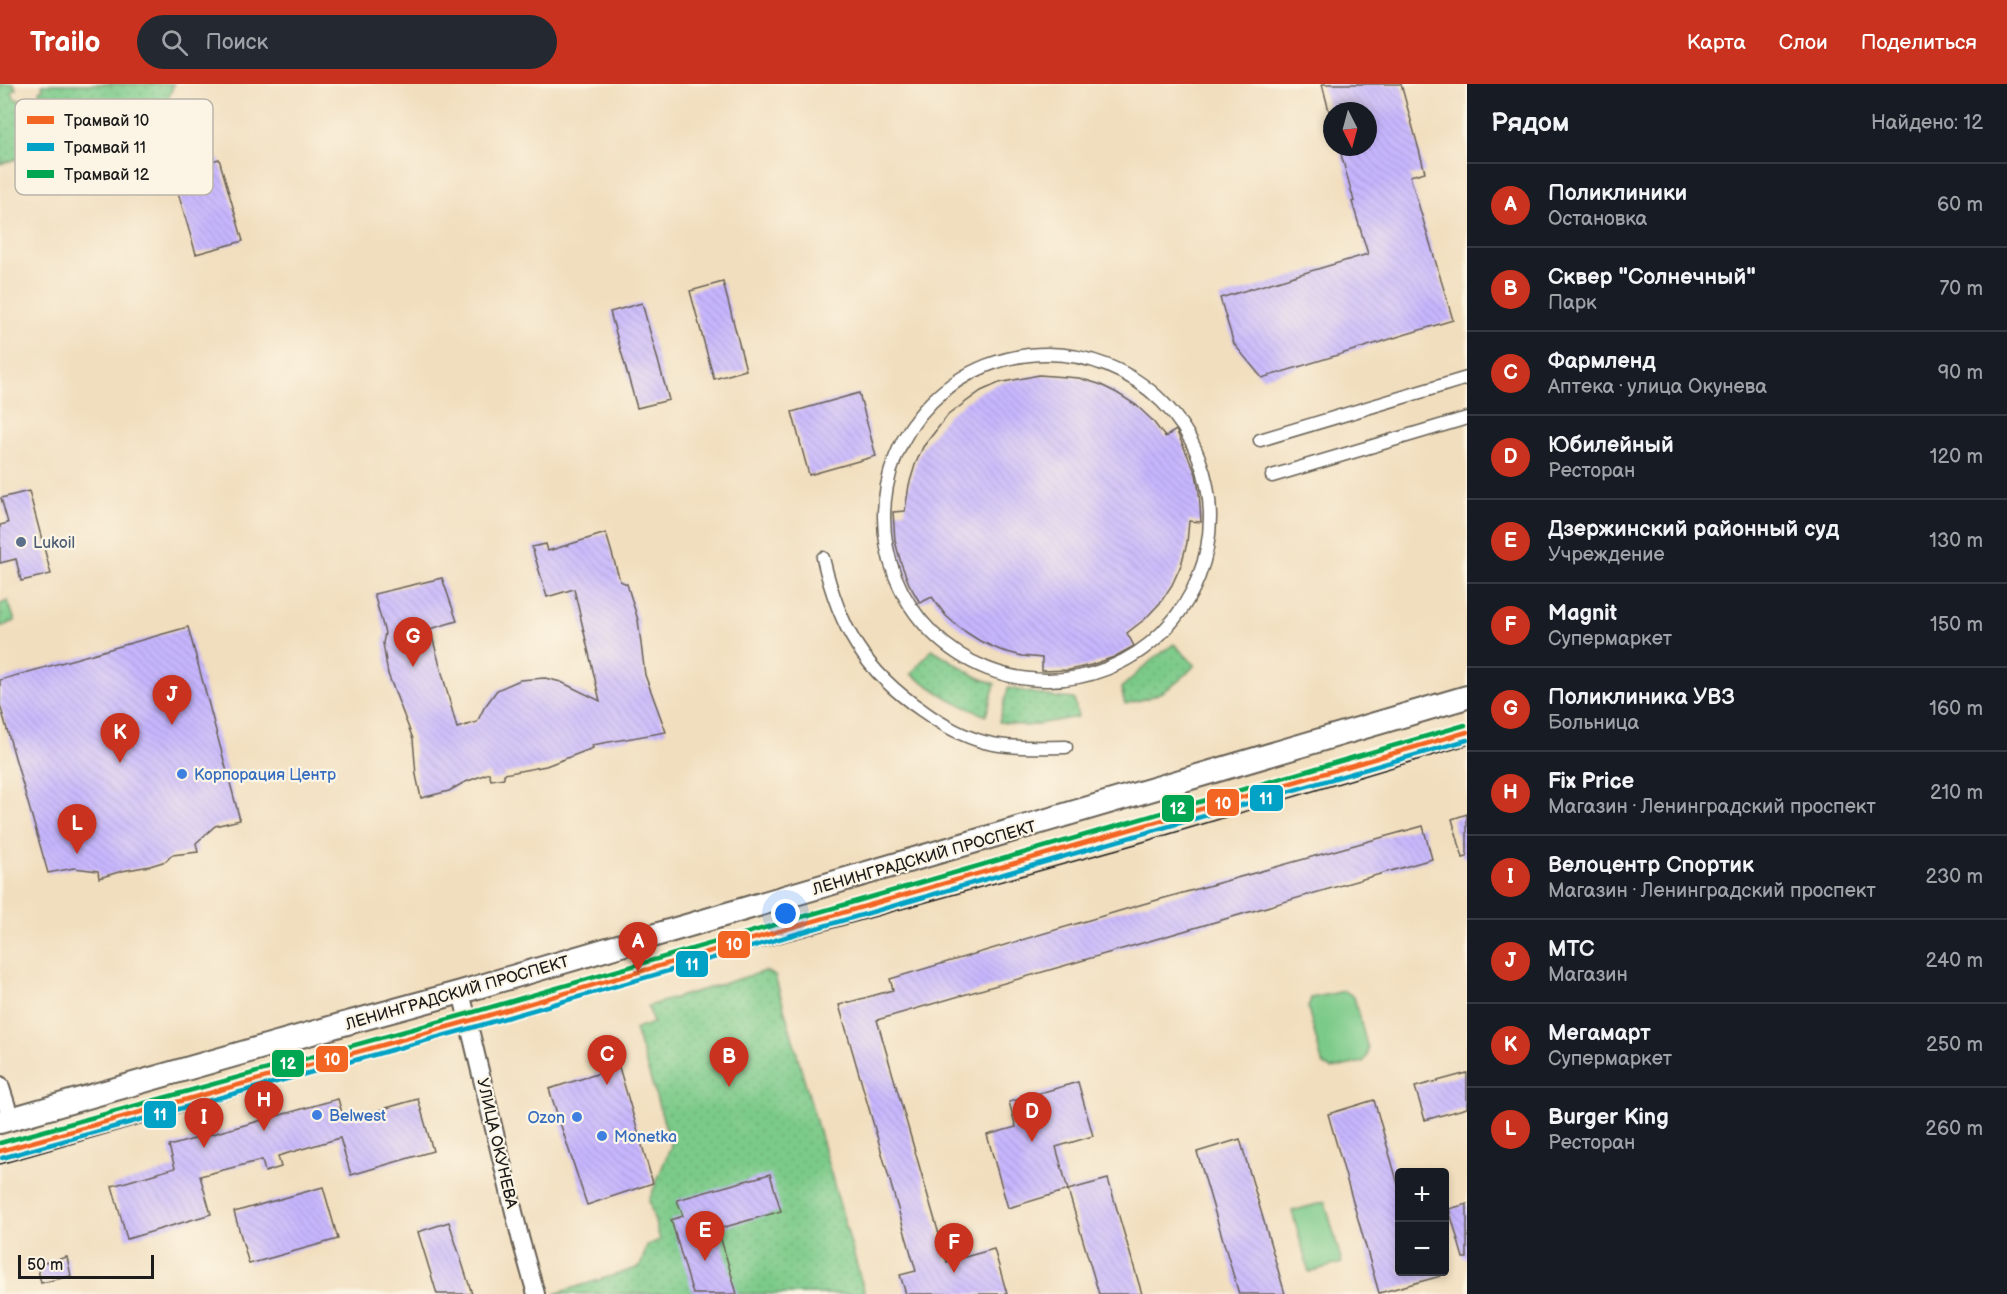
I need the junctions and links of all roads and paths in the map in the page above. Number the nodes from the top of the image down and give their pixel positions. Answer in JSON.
{"nodes":[{"id":1,"x":1467,"y":378,"type":"edge"},
{"id":2,"x":1467,"y":418,"type":"edge"},
{"id":3,"x":1260,"y":440,"type":"dead end"},
{"id":4,"x":1272,"y":477,"type":"dead end"},
{"id":5,"x":823,"y":558,"type":"dead end"},
{"id":6,"x":1206,"y":561,"type":"joint"},
{"id":7,"x":1467,"y":697,"type":"edge"},
{"id":8,"x":1066,"y":747,"type":"dead end"},
{"id":9,"x":461,"y":992,"type":"junction"},
{"id":10,"x":0,"y":1085,"type":"edge"},
{"id":11,"x":5,"y":1120,"type":"edge"},
{"id":12,"x":536,"y":1294,"type":"edge"}],
"edges":[{"from":1,"to":3,"type":"street"},
{"from":2,"to":4,"type":"street"},
{"from":5,"to":8,"type":"street"},
{"from":6,"to":6,"type":"street"},
{"from":7,"to":9,"type":"main road","name":"ЛЕНИНГРАДСКИЙ ПРОСПЕКТ"},
{"from":9,"to":11,"type":"main road","name":"ЛЕНИНГРАДСКИЙ ПРОСПЕКТ"},
{"from":9,"to":12,"type":"street","name":"УЛИЦА ОКУНЕВА"},
{"from":10,"to":11,"type":"street"}]}
